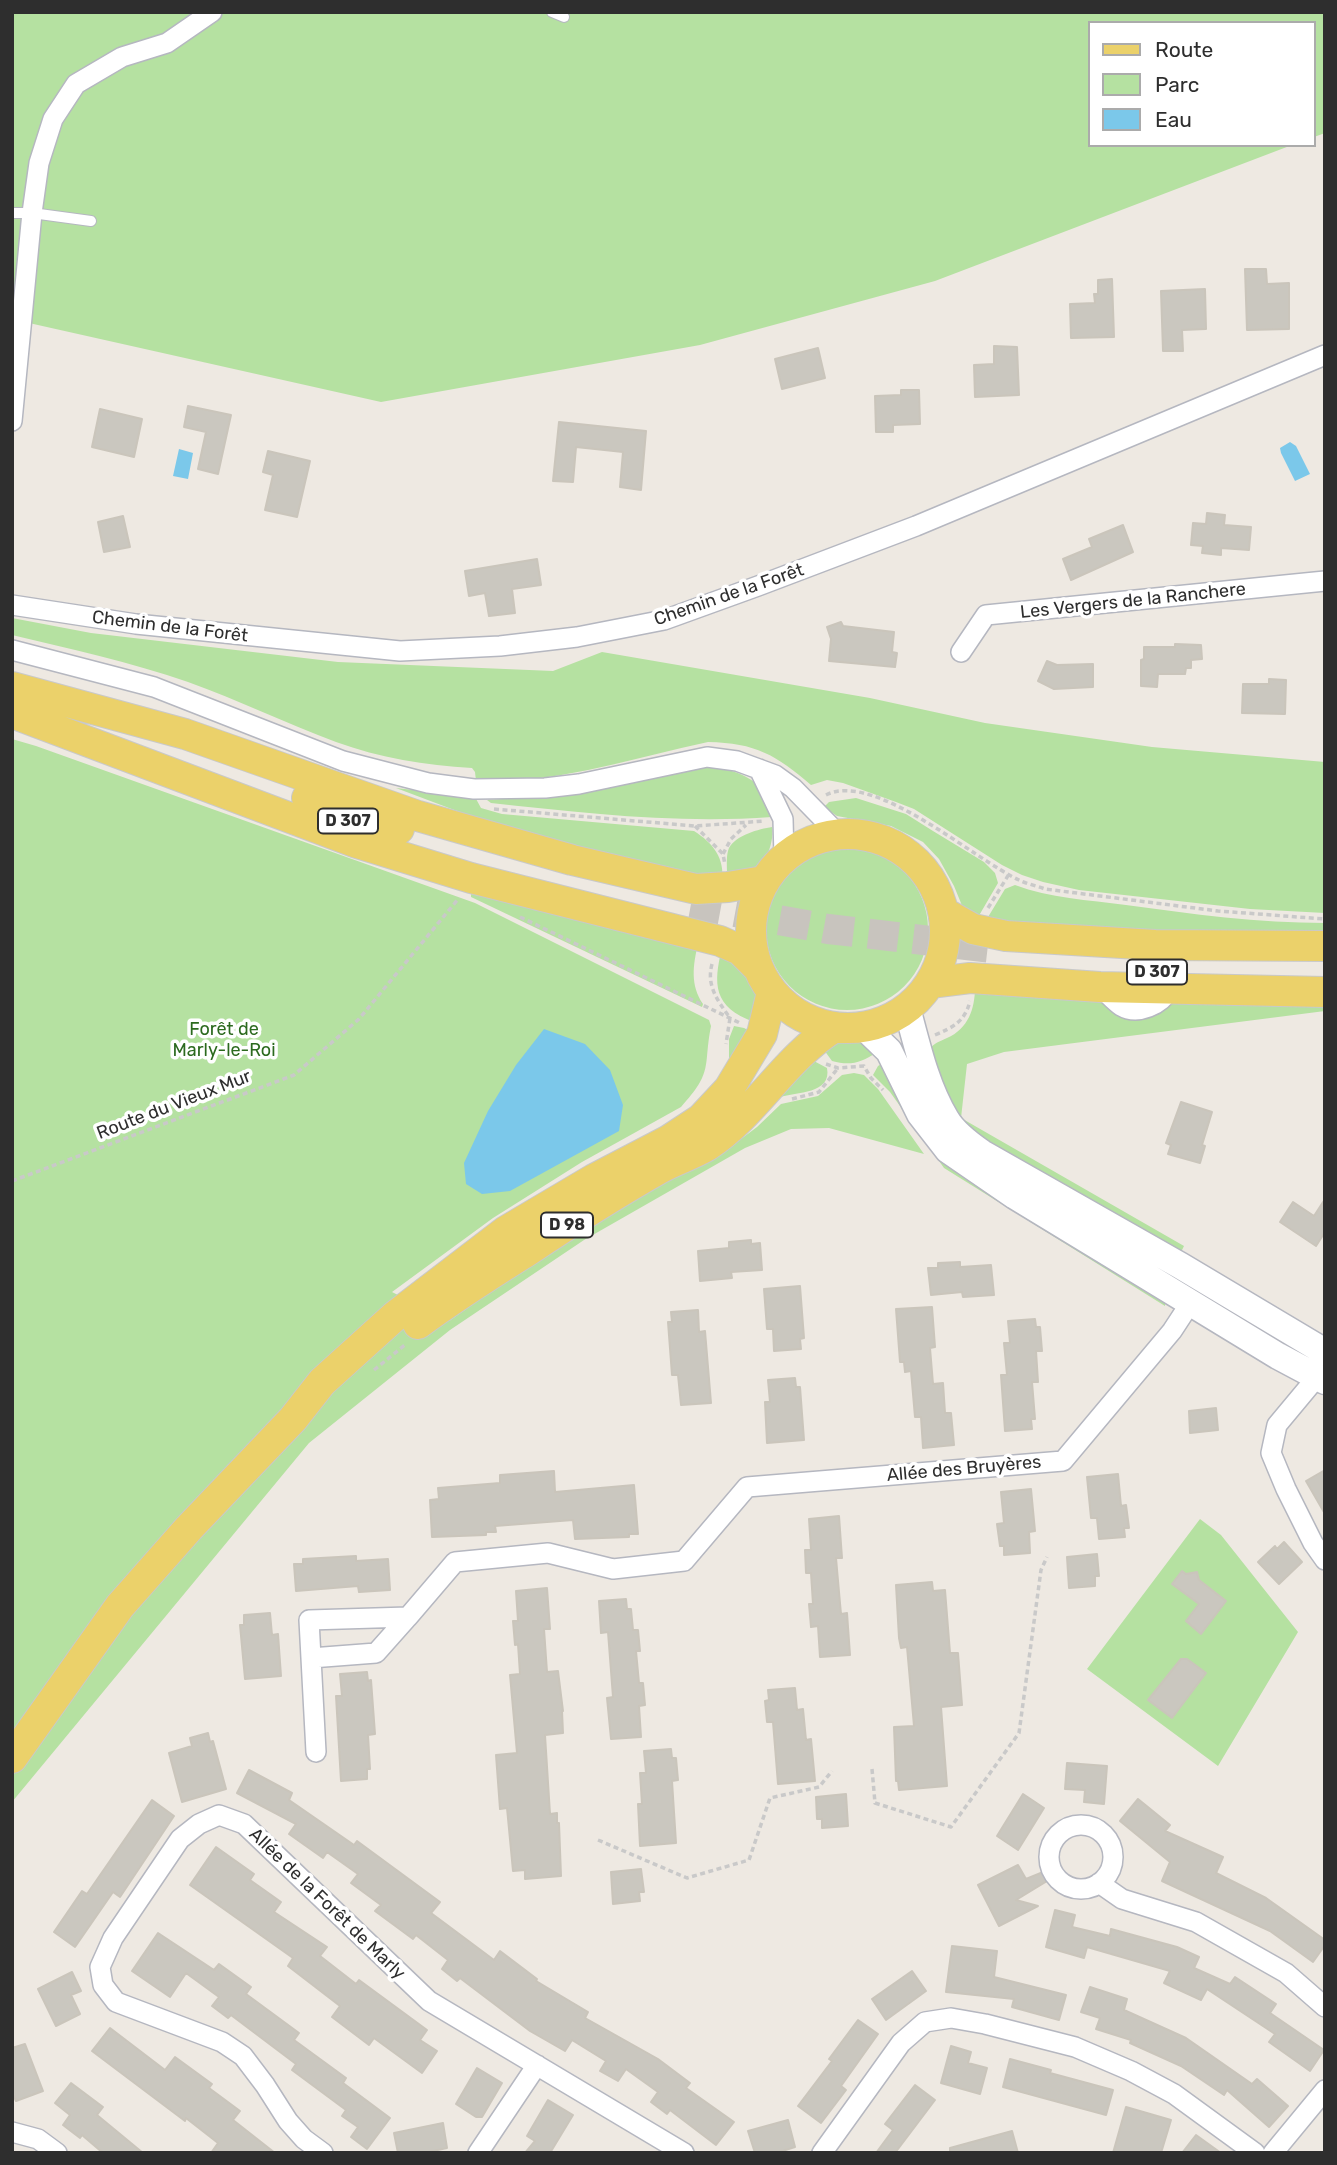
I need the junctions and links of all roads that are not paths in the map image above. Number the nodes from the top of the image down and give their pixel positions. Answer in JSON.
{"nodes":[{"id":1,"x":212,"y":12,"type":"edge"},
{"id":2,"x":552,"y":12,"type":"edge"},
{"id":3,"x":564,"y":17,"type":"dead end"},
{"id":4,"x":22,"y":213,"type":"edge"},
{"id":5,"x":91,"y":221,"type":"dead end"},
{"id":6,"x":1325,"y":355,"type":"edge"},
{"id":7,"x":12,"y":421,"type":"edge"},
{"id":8,"x":1325,"y":581,"type":"edge"},
{"id":9,"x":12,"y":605,"type":"edge"},
{"id":10,"x":12,"y":650,"type":"edge"},
{"id":11,"x":961,"y":652,"type":"dead end"},
{"id":12,"x":12,"y":687,"type":"edge"},
{"id":13,"x":78,"y":705,"type":"junction"},
{"id":14,"x":12,"y":707,"type":"edge"},
{"id":15,"x":12,"y":713,"type":"edge"},
{"id":16,"x":759,"y":769,"type":"junction"},
{"id":17,"x":838,"y":834,"type":"junction"},
{"id":18,"x":784,"y":857,"type":"junction"},
{"id":19,"x":764,"y":881,"type":"junction"},
{"id":20,"x":943,"y":912,"type":"junction"},
{"id":21,"x":1310,"y":953,"type":"edge"},
{"id":22,"x":1325,"y":973,"type":"edge"},
{"id":23,"x":765,"y":980,"type":"junction"},
{"id":24,"x":930,"y":984,"type":"junction"},
{"id":25,"x":1325,"y":992,"type":"edge"},
{"id":26,"x":907,"y":1008,"type":"junction"},
{"id":27,"x":850,"y":1027,"type":"junction"},
{"id":28,"x":1198,"y":1292,"type":"junction"},
{"id":29,"x":1323,"y":1369,"type":"edge"},
{"id":30,"x":293,"y":1419,"type":"junction"},
{"id":31,"x":1325,"y":1560,"type":"edge"},
{"id":32,"x":408,"y":1616,"type":"junction"},
{"id":33,"x":311,"y":1658,"type":"junction"},
{"id":34,"x":316,"y":1752,"type":"dead end"},
{"id":35,"x":12,"y":1758,"type":"edge"},
{"id":36,"x":1100,"y":1883,"type":"dead end"},
{"id":37,"x":1325,"y":2007,"type":"edge"},
{"id":38,"x":537,"y":2065,"type":"junction"},
{"id":39,"x":1325,"y":2090,"type":"edge"},
{"id":40,"x":12,"y":2132,"type":"edge"},
{"id":41,"x":680,"y":2152,"type":"edge"},
{"id":42,"x":57,"y":2153,"type":"edge"},
{"id":43,"x":323,"y":2153,"type":"edge"},
{"id":44,"x":478,"y":2153,"type":"edge"},
{"id":45,"x":822,"y":2153,"type":"edge"},
{"id":46,"x":1255,"y":2153,"type":"edge"},
{"id":47,"x":1273,"y":2153,"type":"edge"}],
"edges":[{"from":1,"to":4,"type":"street"},
{"from":2,"to":3,"type":"lane"},
{"from":4,"to":5,"type":"lane"},
{"from":4,"to":7,"type":"street"},
{"from":6,"to":9,"type":"street","name":"Chemin de la Forêt"},
{"from":8,"to":11,"type":"street","name":"Les Vergers de la Ranchere"},
{"from":10,"to":16,"type":"street"},
{"from":12,"to":13,"type":"main road","number":"D 307"},
{"from":13,"to":14,"type":"main road","number":"D 307"},
{"from":13,"to":19,"type":"main road"},
{"from":15,"to":23,"type":"main road"},
{"from":16,"to":17,"type":"street"},
{"from":16,"to":18,"type":"street"},
{"from":17,"to":18,"type":"main road"},
{"from":17,"to":20,"type":"main road"},
{"from":18,"to":19,"type":"main road"},
{"from":19,"to":23,"type":"main road"},
{"from":20,"to":21,"type":"main road"},
{"from":20,"to":24,"type":"main road"},
{"from":21,"to":22,"type":"main road","number":"D 307"},
{"from":23,"to":27,"type":"main road"},
{"from":23,"to":30,"type":"main road","number":"D 98"},
{"from":24,"to":25,"type":"main road"},
{"from":24,"to":26,"type":"main road"},
{"from":26,"to":27,"type":"main road"},
{"from":26,"to":28,"type":"street"},
{"from":27,"to":28,"type":"street"},
{"from":27,"to":30,"type":"main road","number":"D 98"},
{"from":28,"to":29,"type":"street"},
{"from":28,"to":32,"type":"street","name":"Allée des Bruyères"},
{"from":29,"to":31,"type":"street"},
{"from":30,"to":35,"type":"main road","number":"D 98"},
{"from":32,"to":33,"type":"street"},
{"from":32,"to":33,"type":"street"},
{"from":33,"to":34,"type":"street"},
{"from":36,"to":37,"type":"street"},
{"from":38,"to":41,"type":"street","name":"Allée de la Forêt de Marly"},
{"from":38,"to":43,"type":"street","name":"Allée de la Forêt de Marly"},
{"from":38,"to":44,"type":"street"},
{"from":39,"to":47,"type":"street"},
{"from":40,"to":42,"type":"street"},
{"from":45,"to":46,"type":"street"}]}
